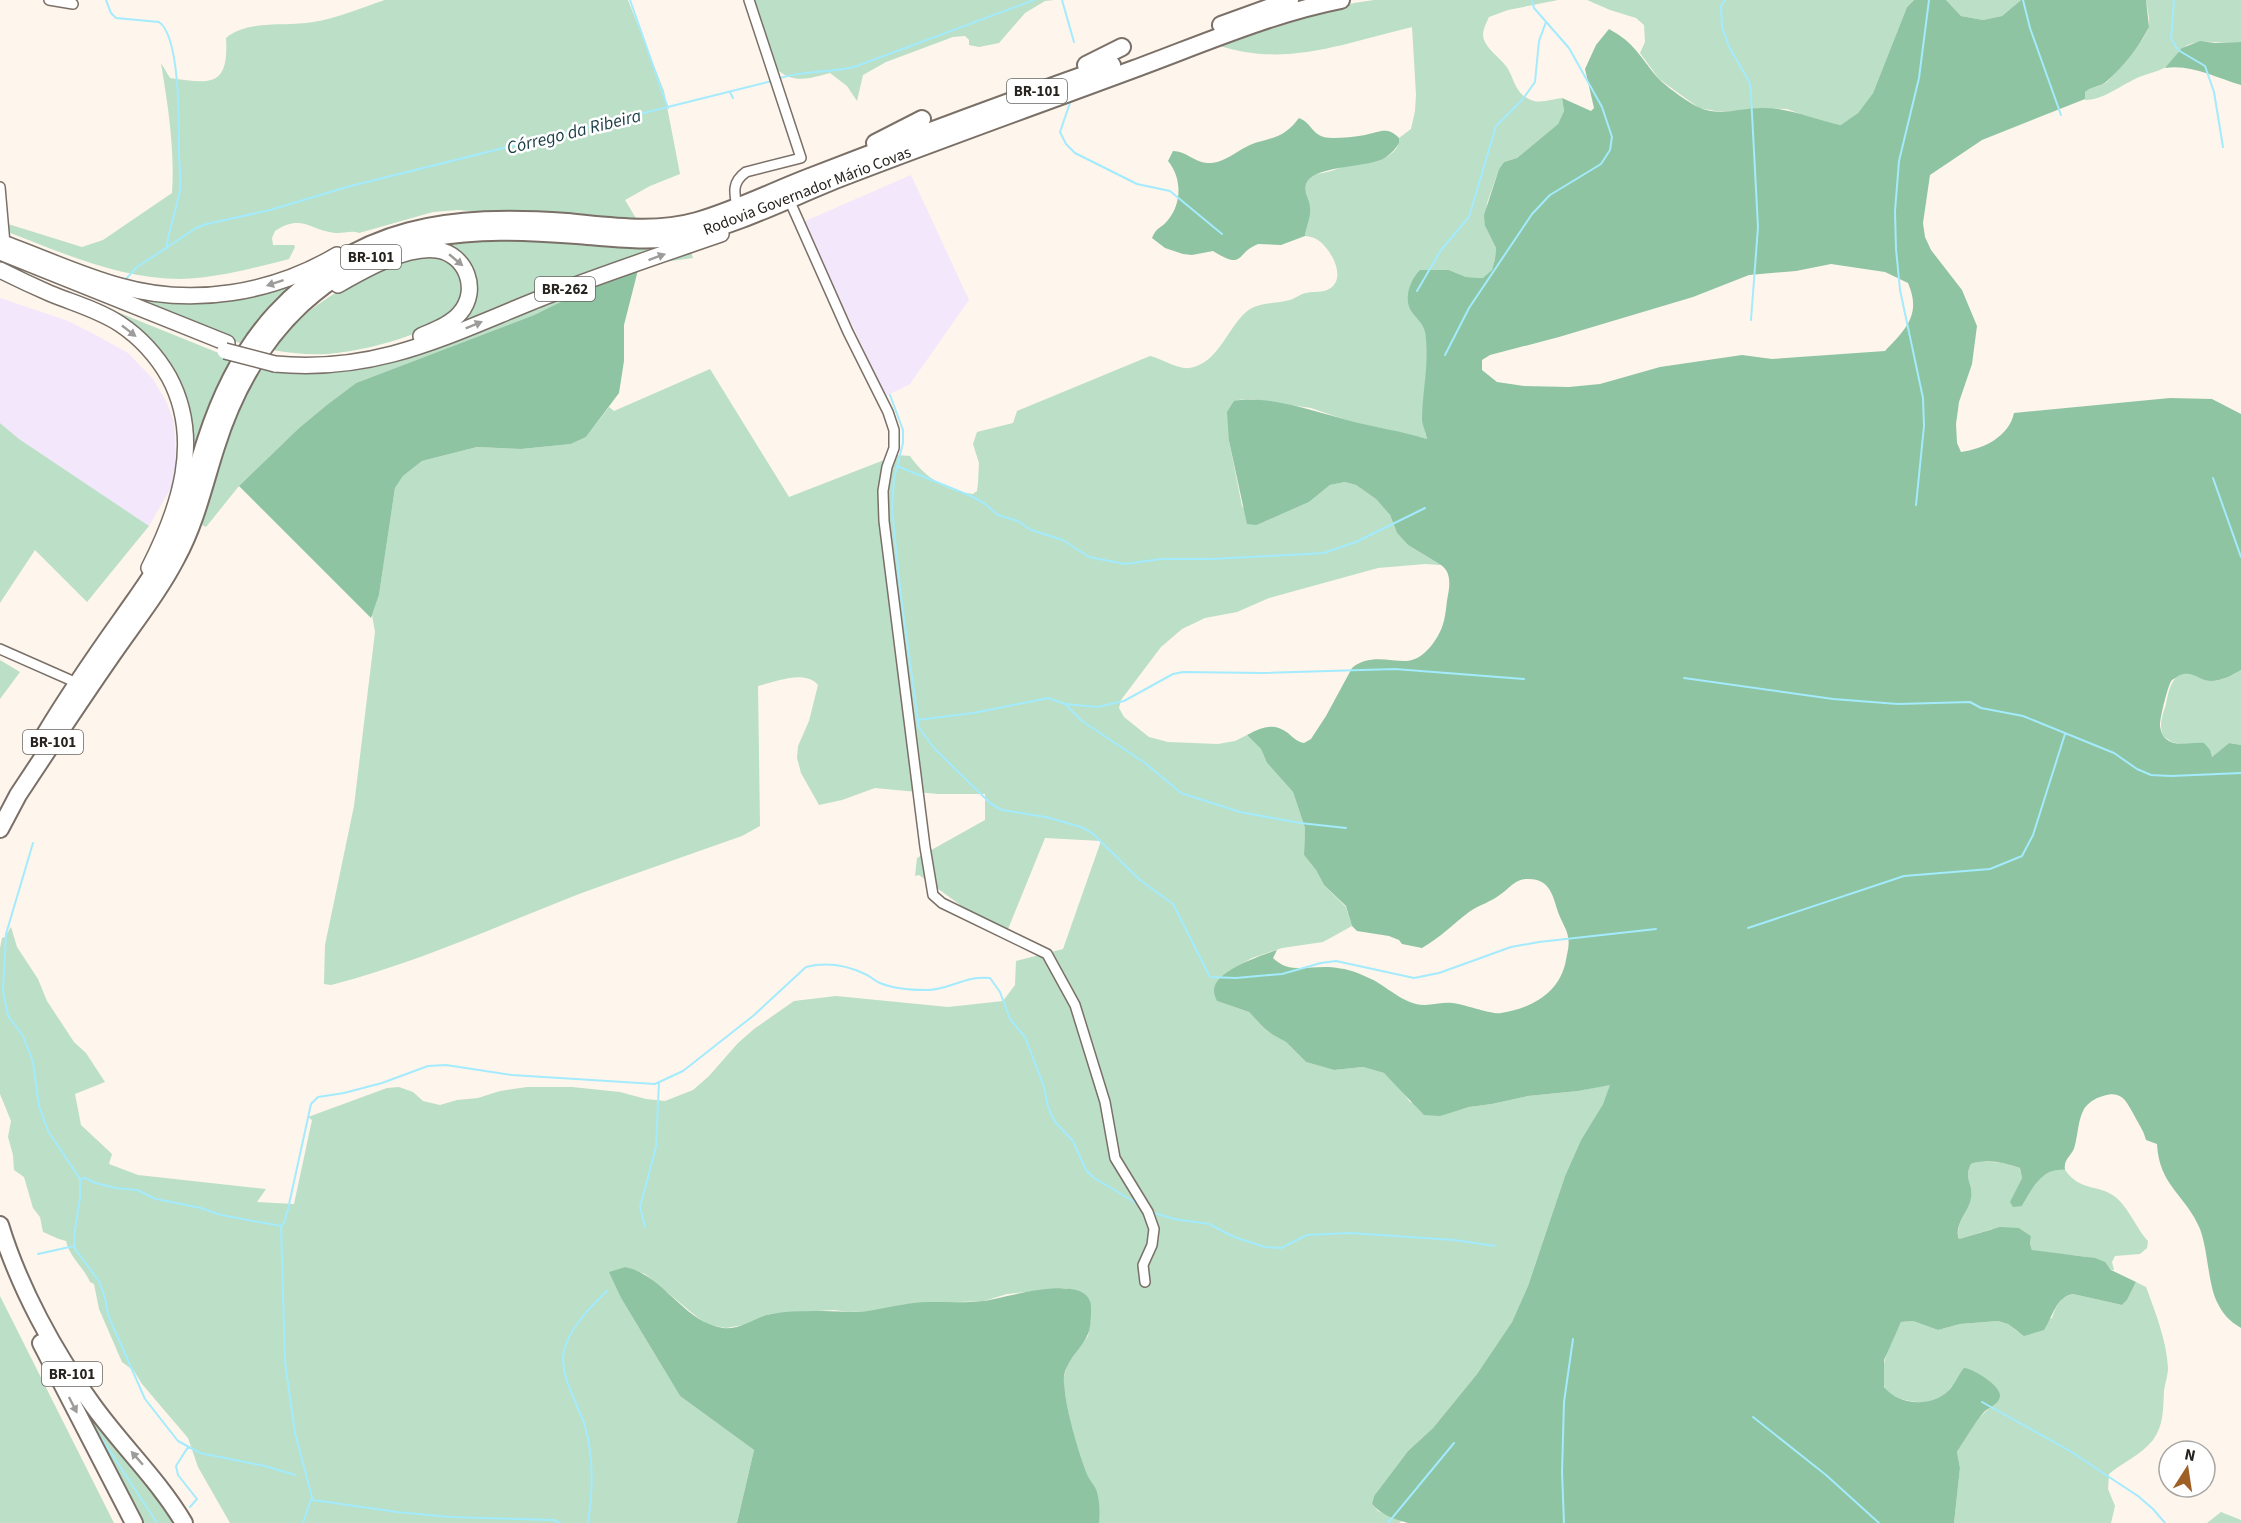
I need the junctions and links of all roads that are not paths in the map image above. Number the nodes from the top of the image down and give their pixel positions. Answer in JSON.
{"nodes":[{"id":1,"x":49,"y":0,"type":"edge"},
{"id":2,"x":749,"y":0,"type":"edge"},
{"id":3,"x":1290,"y":0,"type":"edge"},
{"id":4,"x":1341,"y":0,"type":"edge"},
{"id":5,"x":73,"y":4,"type":"dead end"},
{"id":6,"x":1122,"y":47,"type":"dead end"},
{"id":7,"x":1020,"y":97,"type":"junction"},
{"id":8,"x":922,"y":119,"type":"dead end"},
{"id":9,"x":845,"y":176,"type":"junction"},
{"id":10,"x":804,"y":179,"type":"junction"},
{"id":11,"x":0,"y":187,"type":"edge"},
{"id":12,"x":791,"y":204,"type":"junction"},
{"id":13,"x":737,"y":207,"type":"junction"},
{"id":14,"x":407,"y":231,"type":"junction"},
{"id":15,"x":2,"y":246,"type":"edge"},
{"id":16,"x":0,"y":261,"type":"edge"},
{"id":17,"x":0,"y":270,"type":"edge"},
{"id":18,"x":276,"y":331,"type":"junction"},
{"id":19,"x":226,"y":347,"type":"junction"},
{"id":20,"x":276,"y":360,"type":"junction"},
{"id":21,"x":0,"y":649,"type":"edge"},
{"id":22,"x":101,"y":649,"type":"junction"},
{"id":23,"x":77,"y":683,"type":"junction"},
{"id":24,"x":0,"y":808,"type":"edge"},
{"id":25,"x":0,"y":829,"type":"edge"},
{"id":26,"x":0,"y":1225,"type":"edge"},
{"id":27,"x":0,"y":1259,"type":"edge"},
{"id":28,"x":1145,"y":1282,"type":"dead end"},
{"id":29,"x":134,"y":1523,"type":"edge"},
{"id":30,"x":183,"y":1523,"type":"edge"}],
"edges":[{"from":1,"to":5,"type":"street"},
{"from":2,"to":13,"type":"street"},
{"from":3,"to":7,"type":"highway","name":"Rodovia Governador Mário Covas","number":"BR-101"},
{"from":4,"to":9,"type":"highway","name":"Rodovia Governador Mário Covas","number":"BR-101"},
{"from":6,"to":7,"type":"highway"},
{"from":7,"to":10,"type":"highway","name":"Rodovia Governador Mário Covas","number":"BR-101"},
{"from":8,"to":10,"type":"highway"},
{"from":9,"to":12,"type":"highway","number":"BR-262"},
{"from":9,"to":18,"type":"highway","name":"Rodovia Governador Mário Covas","number":"BR-101"},
{"from":10,"to":13,"type":"highway","name":"Rodovia Governador Mário Covas","number":"BR-101"},
{"from":11,"to":15,"type":"street"},
{"from":20,"to":12,"type":"highway","number":"BR-262","one_way":true},
{"from":12,"to":28,"type":"street"},
{"from":13,"to":14,"type":"highway","name":"Rodovia Governador Mário Covas","number":"BR-101"},
{"from":14,"to":15,"type":"highway","one_way":true},
{"from":14,"to":22,"type":"highway","name":"Rodovia Governador Mário Covas","number":"BR-101"},
{"from":15,"to":19,"type":"highway","number":"BR-262"},
{"from":16,"to":19,"type":"highway","number":"BR-262"},
{"from":17,"to":22,"type":"highway","one_way":true},
{"from":18,"to":20,"type":"highway","number":"BR-262","one_way":true},
{"from":18,"to":25,"type":"highway","name":"Rodovia Governador Mário Covas","number":"BR-101"},
{"from":19,"to":20,"type":"highway","number":"BR-262","bridge":true},
{"from":21,"to":23,"type":"street"},
{"from":22,"to":23,"type":"highway","name":"Rodovia Governador Mário Covas","number":"BR-101"},
{"from":23,"to":24,"type":"highway","name":"Rodovia Governador Mário Covas","number":"BR-101"},
{"from":30,"to":26,"type":"highway","number":"BR-101","one_way":true},
{"from":27,"to":29,"type":"highway","number":"BR-101","one_way":true}]}
